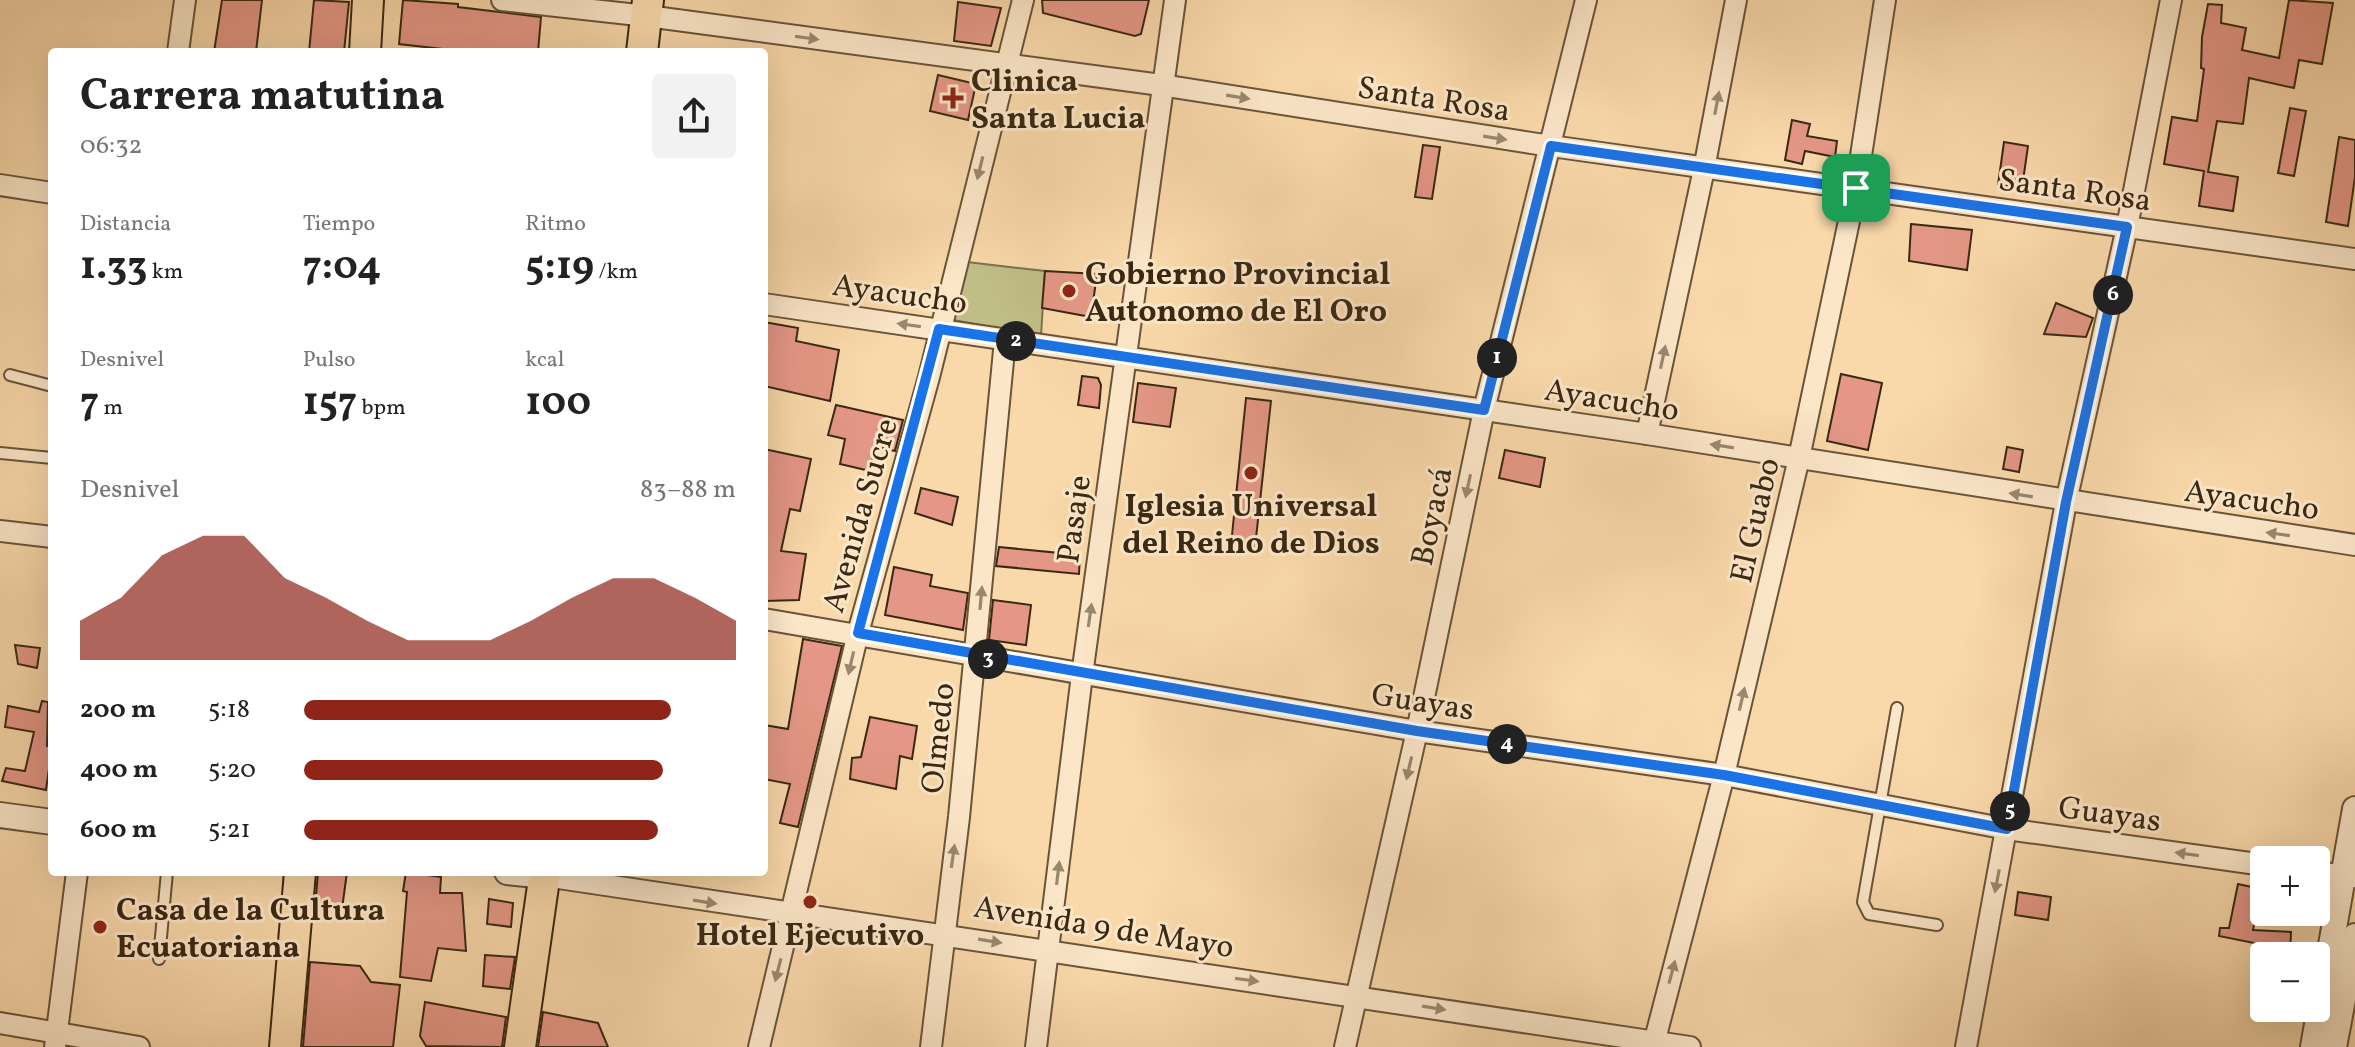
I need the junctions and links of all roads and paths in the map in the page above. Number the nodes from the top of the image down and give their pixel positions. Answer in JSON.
{"nodes":[{"id":1,"x":185,"y":0,"type":"edge"},
{"id":2,"x":368,"y":0,"type":"edge"},
{"id":3,"x":502,"y":0,"type":"edge"},
{"id":4,"x":1023,"y":0,"type":"edge"},
{"id":5,"x":1175,"y":0,"type":"edge"},
{"id":6,"x":1586,"y":0,"type":"edge"},
{"id":7,"x":1736,"y":0,"type":"edge"},
{"id":8,"x":1885,"y":0,"type":"edge"},
{"id":9,"x":2171,"y":0,"type":"edge"},
{"id":10,"x":647,"y":8,"type":"edge"},
{"id":11,"x":179,"y":48,"type":"edge"},
{"id":12,"x":365,"y":48,"type":"edge"},
{"id":13,"x":642,"y":48,"type":"edge"},
{"id":14,"x":1006,"y":65,"type":"junction"},
{"id":15,"x":1161,"y":85,"type":"junction"},
{"id":16,"x":1551,"y":146,"type":"junction"},
{"id":17,"x":1704,"y":169,"type":"junction"},
{"id":18,"x":0,"y":185,"type":"edge"},
{"id":19,"x":1856,"y":188,"type":"junction"},
{"id":20,"x":48,"y":192,"type":"edge"},
{"id":21,"x":2127,"y":227,"type":"junction"},
{"id":22,"x":2355,"y":259,"type":"edge"},
{"id":23,"x":768,"y":305,"type":"edge"},
{"id":24,"x":939,"y":329,"type":"junction"},
{"id":25,"x":1005,"y":340,"type":"junction"},
{"id":26,"x":1125,"y":355,"type":"junction"},
{"id":27,"x":10,"y":375,"type":"dead end"},
{"id":28,"x":48,"y":385,"type":"edge"},
{"id":29,"x":1484,"y":410,"type":"junction"},
{"id":30,"x":1647,"y":434,"type":"junction"},
{"id":31,"x":0,"y":453,"type":"edge"},
{"id":32,"x":48,"y":458,"type":"edge"},
{"id":33,"x":1799,"y":458,"type":"junction"},
{"id":34,"x":2066,"y":502,"type":"junction"},
{"id":35,"x":0,"y":531,"type":"edge"},
{"id":36,"x":48,"y":537,"type":"edge"},
{"id":37,"x":2355,"y":545,"type":"edge"},
{"id":38,"x":768,"y":620,"type":"edge"},
{"id":39,"x":858,"y":633,"type":"junction"},
{"id":40,"x":975,"y":656,"type":"junction"},
{"id":41,"x":1082,"y":675,"type":"junction"},
{"id":42,"x":1897,"y":708,"type":"dead end"},
{"id":43,"x":1417,"y":731,"type":"junction"},
{"id":44,"x":1724,"y":775,"type":"junction"},
{"id":45,"x":1882,"y":805,"type":"junction"},
{"id":46,"x":2355,"y":809,"type":"edge"},
{"id":47,"x":0,"y":815,"type":"edge"},
{"id":48,"x":48,"y":821,"type":"edge"},
{"id":49,"x":2007,"y":829,"type":"junction"},
{"id":50,"x":2250,"y":863,"type":"edge"},
{"id":51,"x":76,"y":876,"type":"edge"},
{"id":52,"x":167,"y":876,"type":"edge"},
{"id":53,"x":300,"y":876,"type":"edge"},
{"id":54,"x":545,"y":876,"type":"edge"},
{"id":55,"x":557,"y":876,"type":"edge"},
{"id":56,"x":2330,"y":878,"type":"edge"},
{"id":57,"x":2349,"y":886,"type":"edge"},
{"id":58,"x":792,"y":916,"type":"junction"},
{"id":59,"x":1937,"y":925,"type":"dead end"},
{"id":60,"x":943,"y":933,"type":"junction"},
{"id":61,"x":2355,"y":936,"type":"edge"},
{"id":62,"x":1048,"y":951,"type":"junction"},
{"id":63,"x":159,"y":959,"type":"dead end"},
{"id":64,"x":1357,"y":996,"type":"junction"},
{"id":65,"x":0,"y":1023,"type":"edge"},
{"id":66,"x":56,"y":1040,"type":"edge"},
{"id":67,"x":1653,"y":1045,"type":"edge"},
{"id":68,"x":139,"y":1047,"type":"edge"},
{"id":69,"x":285,"y":1047,"type":"edge"},
{"id":70,"x":520,"y":1047,"type":"edge"},
{"id":71,"x":759,"y":1047,"type":"edge"},
{"id":72,"x":931,"y":1047,"type":"edge"},
{"id":73,"x":1036,"y":1047,"type":"edge"},
{"id":74,"x":1345,"y":1047,"type":"edge"},
{"id":75,"x":1690,"y":1047,"type":"edge"},
{"id":76,"x":1966,"y":1047,"type":"edge"},
{"id":77,"x":2313,"y":1047,"type":"edge"},
{"id":78,"x":2334,"y":1047,"type":"edge"}],
"edges":[{"from":1,"to":11,"type":"street"},
{"from":2,"to":12,"type":"main road"},
{"from":3,"to":10,"type":"street","name":"Santa Rosa"},
{"from":4,"to":14,"type":"street","name":"Avenida Sucre"},
{"from":5,"to":15,"type":"street","name":"Pasaje"},
{"from":6,"to":16,"type":"street","name":"Boyacá"},
{"from":17,"to":7,"type":"street","one_way":true},
{"from":8,"to":19,"type":"street","name":"El Guabo"},
{"from":9,"to":21,"type":"street"},
{"from":10,"to":13,"type":"main road"},
{"from":10,"to":14,"type":"street","name":"Santa Rosa","one_way":true},
{"from":14,"to":15,"type":"street","name":"Santa Rosa"},
{"from":14,"to":24,"type":"street","name":"Avenida Sucre","one_way":true},
{"from":15,"to":16,"type":"street","name":"Santa Rosa","one_way":true},
{"from":15,"to":26,"type":"street","name":"Pasaje"},
{"from":16,"to":17,"type":"street","name":"Santa Rosa"},
{"from":16,"to":29,"type":"street","name":"Boyacá"},
{"from":17,"to":19,"type":"street","name":"Santa Rosa"},
{"from":30,"to":17,"type":"street","one_way":true},
{"from":18,"to":20,"type":"street"},
{"from":19,"to":21,"type":"street","name":"Santa Rosa"},
{"from":19,"to":33,"type":"street","name":"El Guabo"},
{"from":21,"to":22,"type":"street","name":"Santa Rosa"},
{"from":21,"to":34,"type":"street"},
{"from":24,"to":23,"type":"street","name":"Ayacucho","one_way":true},
{"from":24,"to":25,"type":"street","name":"Ayacucho"},
{"from":24,"to":39,"type":"street","name":"Avenida Sucre"},
{"from":25,"to":26,"type":"street","name":"Ayacucho"},
{"from":40,"to":25,"type":"street","name":"Olmedo","one_way":true},
{"from":26,"to":29,"type":"street","name":"Ayacucho"},
{"from":41,"to":26,"type":"street","name":"Pasaje","one_way":true},
{"from":27,"to":28,"type":"lane"},
{"from":29,"to":30,"type":"street","name":"Ayacucho"},
{"from":29,"to":43,"type":"street","name":"Boyacá","one_way":true},
{"from":33,"to":30,"type":"street","name":"Ayacucho","one_way":true},
{"from":31,"to":32,"type":"lane"},
{"from":34,"to":33,"type":"street","name":"Ayacucho","one_way":true},
{"from":44,"to":33,"type":"street","name":"El Guabo","one_way":true},
{"from":37,"to":34,"type":"street","name":"Ayacucho","one_way":true},
{"from":34,"to":49,"type":"street"},
{"from":35,"to":36,"type":"street"},
{"from":38,"to":39,"type":"street","name":"Guayas"},
{"from":39,"to":40,"type":"street","name":"Guayas"},
{"from":39,"to":58,"type":"street","name":"Avenida Sucre","one_way":true},
{"from":40,"to":41,"type":"street","name":"Guayas"},
{"from":60,"to":40,"type":"street","name":"Olmedo","one_way":true},
{"from":41,"to":43,"type":"street","name":"Guayas"},
{"from":62,"to":41,"type":"street","name":"Pasaje","one_way":true},
{"from":42,"to":45,"type":"lane"},
{"from":43,"to":44,"type":"street","name":"Guayas"},
{"from":43,"to":64,"type":"street","name":"Boyacá","one_way":true},
{"from":44,"to":45,"type":"street","name":"Guayas"},
{"from":67,"to":44,"type":"street","name":"El Guabo","one_way":true},
{"from":45,"to":49,"type":"street","name":"Guayas"},
{"from":45,"to":59,"type":"lane"},
{"from":46,"to":57,"type":"street"},
{"from":47,"to":48,"type":"street"},
{"from":50,"to":49,"type":"street","name":"Guayas","one_way":true},
{"from":49,"to":76,"type":"street","one_way":true},
{"from":51,"to":66,"type":"street"},
{"from":52,"to":63,"type":"lane"},
{"from":53,"to":69,"type":"main road"},
{"from":54,"to":70,"type":"main road"},
{"from":55,"to":58,"type":"street","name":"Avenida 9 de Mayo","one_way":true},
{"from":56,"to":57,"type":"street"},
{"from":57,"to":77,"type":"street"},
{"from":58,"to":60,"type":"street","name":"Avenida 9 de Mayo"},
{"from":58,"to":71,"type":"street","name":"Avenida Sucre","one_way":true},
{"from":60,"to":62,"type":"street","name":"Avenida 9 de Mayo","one_way":true},
{"from":60,"to":72,"type":"street","name":"Olmedo"},
{"from":61,"to":78,"type":"street"},
{"from":62,"to":64,"type":"street","name":"Avenida 9 de Mayo","one_way":true},
{"from":62,"to":73,"type":"street","name":"Pasaje"},
{"from":64,"to":67,"type":"street","name":"Avenida 9 de Mayo","one_way":true},
{"from":64,"to":74,"type":"street","name":"Boyacá"},
{"from":65,"to":66,"type":"street"},
{"from":66,"to":68,"type":"street"},
{"from":67,"to":75,"type":"street","name":"Avenida 9 de Mayo"}]}
